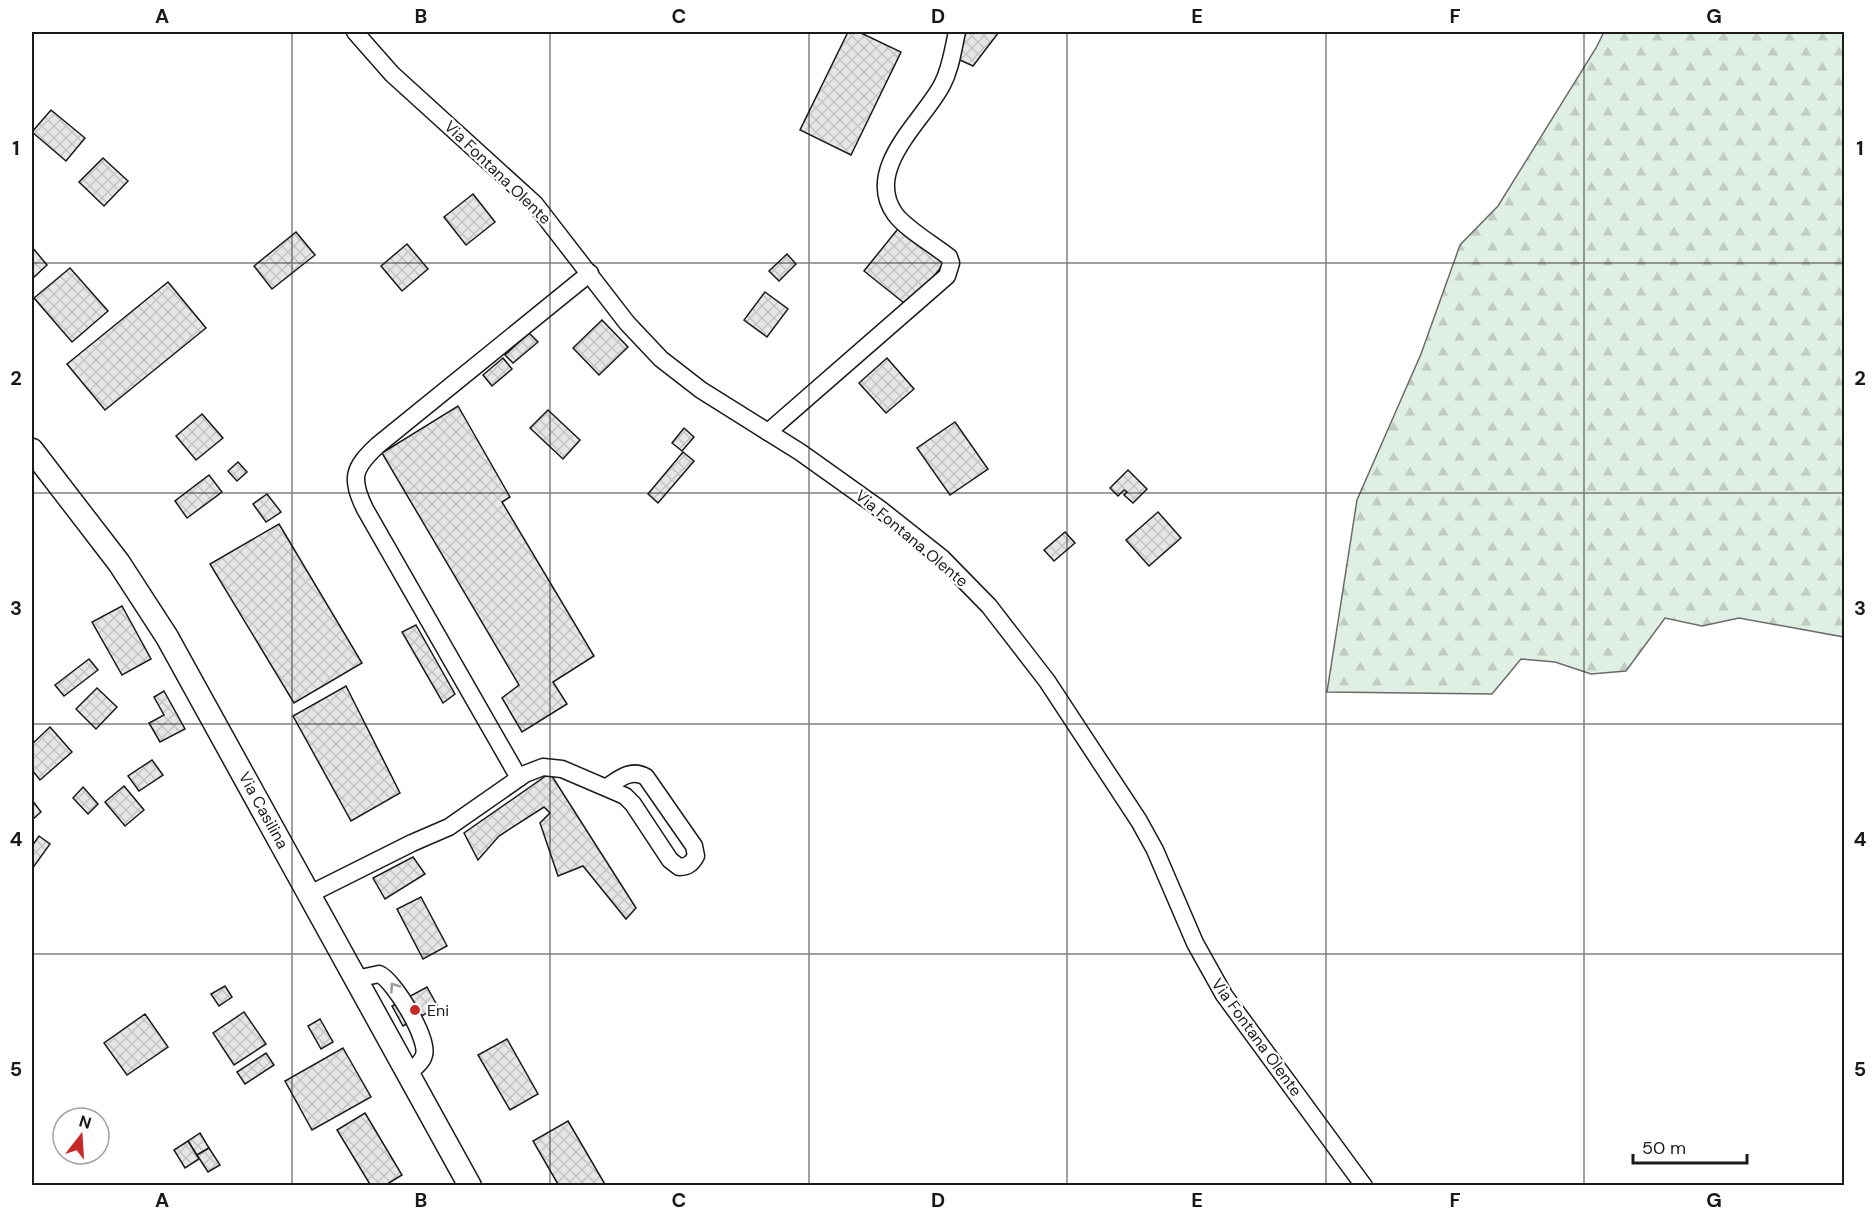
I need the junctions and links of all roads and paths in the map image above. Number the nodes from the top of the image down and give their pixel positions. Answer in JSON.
{"nodes":[{"id":1,"x":355,"y":32,"type":"edge"},
{"id":2,"x":957,"y":32,"type":"edge"},
{"id":3,"x":590,"y":273,"type":"junction"},
{"id":4,"x":768,"y":432,"type":"junction"},
{"id":5,"x":32,"y":450,"type":"edge"},
{"id":6,"x":519,"y":778,"type":"junction"},
{"id":7,"x":607,"y":787,"type":"junction"},
{"id":8,"x":310,"y":894,"type":"junction"},
{"id":9,"x":470,"y":1185,"type":"edge"},
{"id":10,"x":1364,"y":1185,"type":"edge"}],
"edges":[{"from":1,"to":3,"type":"street","name":"Via Fontana Olente"},
{"from":2,"to":4,"type":"street"},
{"from":3,"to":4,"type":"street","name":"Via Fontana Olente"},
{"from":3,"to":6,"type":"street"},
{"from":4,"to":10,"type":"street","name":"Via Fontana Olente"},
{"from":5,"to":8,"type":"main road","name":"Via Casilina"},
{"from":6,"to":7,"type":"street"},
{"from":6,"to":8,"type":"street"},
{"from":7,"to":7,"type":"street"},
{"from":8,"to":9,"type":"main road","name":"Via Casilina"}]}
